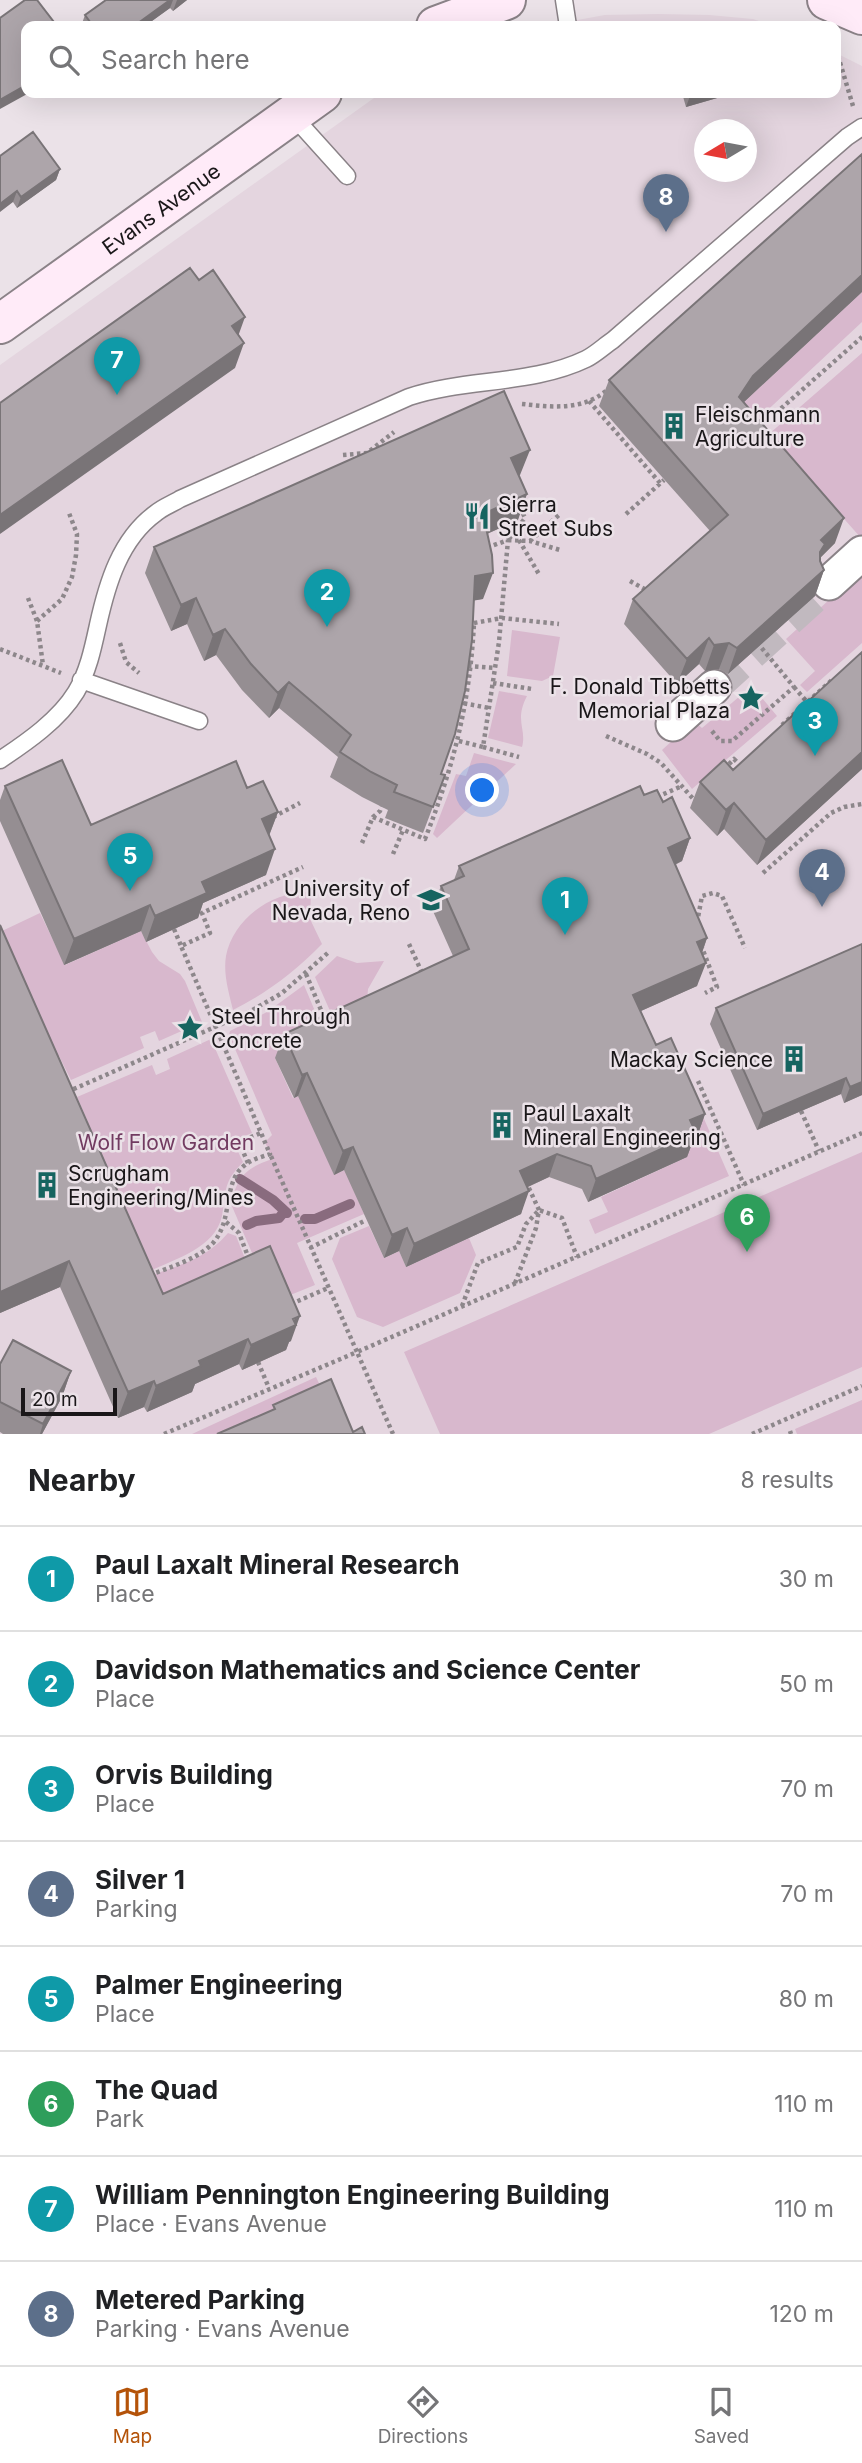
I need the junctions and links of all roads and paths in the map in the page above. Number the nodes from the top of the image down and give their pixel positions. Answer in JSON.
{"nodes":[{"id":1,"x":506,"y":0,"type":"edge"},
{"id":2,"x":564,"y":0,"type":"edge"},
{"id":3,"x":827,"y":0,"type":"edge"},
{"id":4,"x":862,"y":15,"type":"edge"},
{"id":5,"x":449,"y":21,"type":"edge"},
{"id":6,"x":567,"y":21,"type":"edge"},
{"id":7,"x":841,"y":66,"type":"edge"},
{"id":8,"x":315,"y":98,"type":"edge"},
{"id":9,"x":853,"y":107,"type":"dead end"},
{"id":10,"x":292,"y":115,"type":"junction"},
{"id":11,"x":862,"y":127,"type":"edge"},
{"id":12,"x":346,"y":176,"type":"dead end"},
{"id":13,"x":0,"y":324,"type":"edge"},
{"id":14,"x":862,"y":337,"type":"edge"},
{"id":15,"x":589,"y":401,"type":"dead end"},
{"id":16,"x":757,"y":429,"type":"edge"},
{"id":17,"x":367,"y":453,"type":"edge"},
{"id":18,"x":334,"y":456,"type":"dead end"},
{"id":19,"x":516,"y":497,"type":"edge"},
{"id":20,"x":69,"y":513,"type":"dead end"},
{"id":21,"x":560,"y":514,"type":"dead end"},
{"id":22,"x":626,"y":514,"type":"dead end"},
{"id":23,"x":509,"y":540,"type":"junction"},
{"id":24,"x":519,"y":540,"type":"junction"},
{"id":25,"x":530,"y":541,"type":"junction"},
{"id":26,"x":485,"y":549,"type":"edge"},
{"id":27,"x":560,"y":550,"type":"dead end"},
{"id":28,"x":862,"y":553,"type":"edge"},
{"id":29,"x":540,"y":576,"type":"dead end"},
{"id":30,"x":630,"y":581,"type":"dead end"},
{"id":31,"x":830,"y":583,"type":"tunnel mouth"},
{"id":32,"x":657,"y":595,"type":"edge"},
{"id":33,"x":28,"y":598,"type":"dead end"},
{"id":34,"x":502,"y":618,"type":"junction"},
{"id":35,"x":37,"y":621,"type":"junction"},
{"id":36,"x":465,"y":622,"type":"edge"},
{"id":37,"x":474,"y":623,"type":"junction"},
{"id":38,"x":559,"y":624,"type":"dead end"},
{"id":39,"x":121,"y":631,"type":"dead end"},
{"id":40,"x":760,"y":646,"type":"edge"},
{"id":41,"x":0,"y":649,"type":"edge"},
{"id":42,"x":43,"y":666,"type":"junction"},
{"id":43,"x":463,"y":666,"type":"edge"},
{"id":44,"x":471,"y":666,"type":"junction"},
{"id":45,"x":495,"y":668,"type":"junction"},
{"id":46,"x":142,"y":675,"type":"dead end"},
{"id":47,"x":834,"y":678,"type":"edge"},
{"id":48,"x":81,"y":680,"type":"junction"},
{"id":49,"x":493,"y":683,"type":"junction"},
{"id":50,"x":794,"y":687,"type":"junction"},
{"id":51,"x":532,"y":689,"type":"dead end"},
{"id":52,"x":457,"y":702,"type":"edge"},
{"id":53,"x":807,"y":702,"type":"junction"},
{"id":54,"x":467,"y":704,"type":"junction"},
{"id":55,"x":693,"y":706,"type":"dead end"},
{"id":56,"x":489,"y":708,"type":"junction"},
{"id":57,"x":199,"y":721,"type":"dead end"},
{"id":58,"x":778,"y":729,"type":"edge"},
{"id":59,"x":606,"y":736,"type":"dead end"},
{"id":60,"x":458,"y":741,"type":"junction"},
{"id":61,"x":483,"y":747,"type":"junction"},
{"id":62,"x":519,"y":757,"type":"dead end"},
{"id":63,"x":750,"y":758,"type":"edge"},
{"id":64,"x":0,"y":760,"type":"edge"},
{"id":65,"x":741,"y":767,"type":"junction"},
{"id":66,"x":718,"y":774,"type":"edge"},
{"id":67,"x":734,"y":775,"type":"edge"},
{"id":68,"x":682,"y":786,"type":"junction"},
{"id":69,"x":702,"y":790,"type":"dead end"},
{"id":70,"x":385,"y":798,"type":"edge"},
{"id":71,"x":657,"y":798,"type":"edge"},
{"id":72,"x":693,"y":798,"type":"junction"},
{"id":73,"x":300,"y":803,"type":"dead end"},
{"id":74,"x":862,"y":804,"type":"edge"},
{"id":75,"x":699,"y":806,"type":"dead end"},
{"id":76,"x":272,"y":817,"type":"edge"},
{"id":77,"x":373,"y":817,"type":"junction"},
{"id":78,"x":403,"y":830,"type":"junction"},
{"id":79,"x":362,"y":843,"type":"dead end"},
{"id":80,"x":393,"y":854,"type":"dead end"},
{"id":81,"x":303,"y":867,"type":"dead end"},
{"id":82,"x":763,"y":873,"type":"edge"},
{"id":83,"x":174,"y":929,"type":"edge"},
{"id":84,"x":696,"y":932,"type":"edge"},
{"id":85,"x":700,"y":943,"type":"edge"},
{"id":86,"x":409,"y":944,"type":"dead end"},
{"id":87,"x":181,"y":946,"type":"junction"},
{"id":88,"x":745,"y":948,"type":"dead end"},
{"id":89,"x":330,"y":951,"type":"dead end"},
{"id":90,"x":306,"y":974,"type":"junction"},
{"id":91,"x":425,"y":980,"type":"edge"},
{"id":92,"x":705,"y":993,"type":"edge"},
{"id":93,"x":215,"y":1027,"type":"junction"},
{"id":94,"x":331,"y":1032,"type":"edge"},
{"id":95,"x":698,"y":1081,"type":"dead end"},
{"id":96,"x":60,"y":1082,"type":"edge"},
{"id":97,"x":701,"y":1088,"type":"junction"},
{"id":98,"x":690,"y":1093,"type":"edge"},
{"id":99,"x":802,"y":1111,"type":"edge"},
{"id":100,"x":261,"y":1133,"type":"junction"},
{"id":101,"x":862,"y":1133,"type":"edge"},
{"id":102,"x":820,"y":1152,"type":"junction"},
{"id":103,"x":270,"y":1154,"type":"junction"},
{"id":104,"x":248,"y":1163,"type":"junction"},
{"id":105,"x":744,"y":1185,"type":"junction"},
{"id":106,"x":528,"y":1186,"type":"edge"},
{"id":107,"x":539,"y":1210,"type":"junction"},
{"id":108,"x":366,"y":1220,"type":"dead end"},
{"id":109,"x":226,"y":1222,"type":"junction"},
{"id":110,"x":310,"y":1248,"type":"junction"},
{"id":111,"x":577,"y":1257,"type":"junction"},
{"id":112,"x":251,"y":1263,"type":"edge"},
{"id":113,"x":147,"y":1277,"type":"edge"},
{"id":114,"x":514,"y":1284,"type":"junction"},
{"id":115,"x":328,"y":1288,"type":"junction"},
{"id":116,"x":289,"y":1304,"type":"edge"},
{"id":117,"x":462,"y":1306,"type":"junction"},
{"id":118,"x":357,"y":1352,"type":"junction"},
{"id":119,"x":258,"y":1363,"type":"edge"},
{"id":120,"x":862,"y":1386,"type":"edge"},
{"id":121,"x":269,"y":1388,"type":"junction"},
{"id":122,"x":164,"y":1434,"type":"edge"},
{"id":123,"x":393,"y":1434,"type":"edge"},
{"id":124,"x":752,"y":1434,"type":"edge"}],
"edges":[{"from":1,"to":5,"type":"street"},
{"from":2,"to":6,"type":"lane"},
{"from":3,"to":4,"type":"street"},
{"from":7,"to":9,"type":"path"},
{"from":8,"to":10,"type":"street","name":"Evans Avenue"},
{"from":10,"to":12,"type":"lane"},
{"from":10,"to":13,"type":"street","name":"Evans Avenue"},
{"from":11,"to":48,"type":"lane"},
{"from":14,"to":16,"type":"path"},
{"from":15,"to":22,"type":"path"},
{"from":17,"to":18,"type":"path"},
{"from":19,"to":23,"type":"path"},
{"from":20,"to":35,"type":"path"},
{"from":21,"to":25,"type":"path"},
{"from":23,"to":24,"type":"path"},
{"from":23,"to":26,"type":"path"},
{"from":23,"to":34,"type":"path"},
{"from":24,"to":25,"type":"path"},
{"from":24,"to":29,"type":"path"},
{"from":25,"to":27,"type":"path"},
{"from":28,"to":31,"type":"street"},
{"from":30,"to":32,"type":"path"},
{"from":33,"to":35,"type":"path"},
{"from":34,"to":37,"type":"path"},
{"from":34,"to":38,"type":"path"},
{"from":34,"to":45,"type":"path"},
{"from":35,"to":42,"type":"path"},
{"from":36,"to":37,"type":"path"},
{"from":37,"to":44,"type":"path"},
{"from":39,"to":46,"type":"path"},
{"from":40,"to":50,"type":"path"},
{"from":41,"to":42,"type":"path"},
{"from":42,"to":48,"type":"path"},
{"from":43,"to":44,"type":"path"},
{"from":44,"to":45,"type":"path"},
{"from":44,"to":54,"type":"path"},
{"from":45,"to":49,"type":"path"},
{"from":47,"to":53,"type":"path"},
{"from":48,"to":57,"type":"lane"},
{"from":48,"to":64,"type":"lane"},
{"from":49,"to":51,"type":"path"},
{"from":49,"to":56,"type":"path"},
{"from":50,"to":53,"type":"path"},
{"from":50,"to":55,"type":"path"},
{"from":52,"to":54,"type":"path"},
{"from":53,"to":58,"type":"path"},
{"from":54,"to":56,"type":"path"},
{"from":54,"to":60,"type":"path"},
{"from":56,"to":61,"type":"path"},
{"from":59,"to":68,"type":"path"},
{"from":60,"to":61,"type":"path"},
{"from":60,"to":78,"type":"path"},
{"from":61,"to":62,"type":"path"},
{"from":63,"to":65,"type":"path"},
{"from":65,"to":66,"type":"path"},
{"from":65,"to":67,"type":"path"},
{"from":68,"to":71,"type":"path"},
{"from":68,"to":72,"type":"path"},
{"from":69,"to":72,"type":"path"},
{"from":70,"to":77,"type":"path"},
{"from":72,"to":75,"type":"path"},
{"from":73,"to":76,"type":"path"},
{"from":74,"to":82,"type":"path"},
{"from":77,"to":78,"type":"path"},
{"from":77,"to":79,"type":"path"},
{"from":78,"to":80,"type":"path"},
{"from":81,"to":87,"type":"path"},
{"from":83,"to":87,"type":"path"},
{"from":84,"to":88,"type":"path"},
{"from":85,"to":92,"type":"path"},
{"from":86,"to":91,"type":"path"},
{"from":87,"to":93,"type":"path"},
{"from":89,"to":90,"type":"path"},
{"from":90,"to":93,"type":"path"},
{"from":90,"to":94,"type":"path"},
{"from":93,"to":96,"type":"path"},
{"from":93,"to":100,"type":"path"},
{"from":95,"to":97,"type":"path"},
{"from":97,"to":98,"type":"path"},
{"from":97,"to":105,"type":"path"},
{"from":99,"to":102,"type":"path"},
{"from":100,"to":103,"type":"path"},
{"from":100,"to":104,"type":"path"},
{"from":101,"to":102,"type":"path"},
{"from":102,"to":105,"type":"path"},
{"from":103,"to":104,"type":"path"},
{"from":103,"to":110,"type":"path"},
{"from":104,"to":109,"type":"path"},
{"from":105,"to":111,"type":"path"},
{"from":106,"to":107,"type":"path"},
{"from":107,"to":111,"type":"path"},
{"from":107,"to":114,"type":"path"},
{"from":107,"to":117,"type":"path"},
{"from":108,"to":110,"type":"path"},
{"from":109,"to":112,"type":"path"},
{"from":109,"to":113,"type":"path"},
{"from":110,"to":115,"type":"path"},
{"from":111,"to":114,"type":"path"},
{"from":114,"to":117,"type":"path"},
{"from":115,"to":116,"type":"path"},
{"from":115,"to":118,"type":"path"},
{"from":117,"to":118,"type":"path"},
{"from":118,"to":121,"type":"path"},
{"from":118,"to":123,"type":"path"},
{"from":119,"to":121,"type":"path"},
{"from":120,"to":124,"type":"path"},
{"from":121,"to":122,"type":"path"}]}
